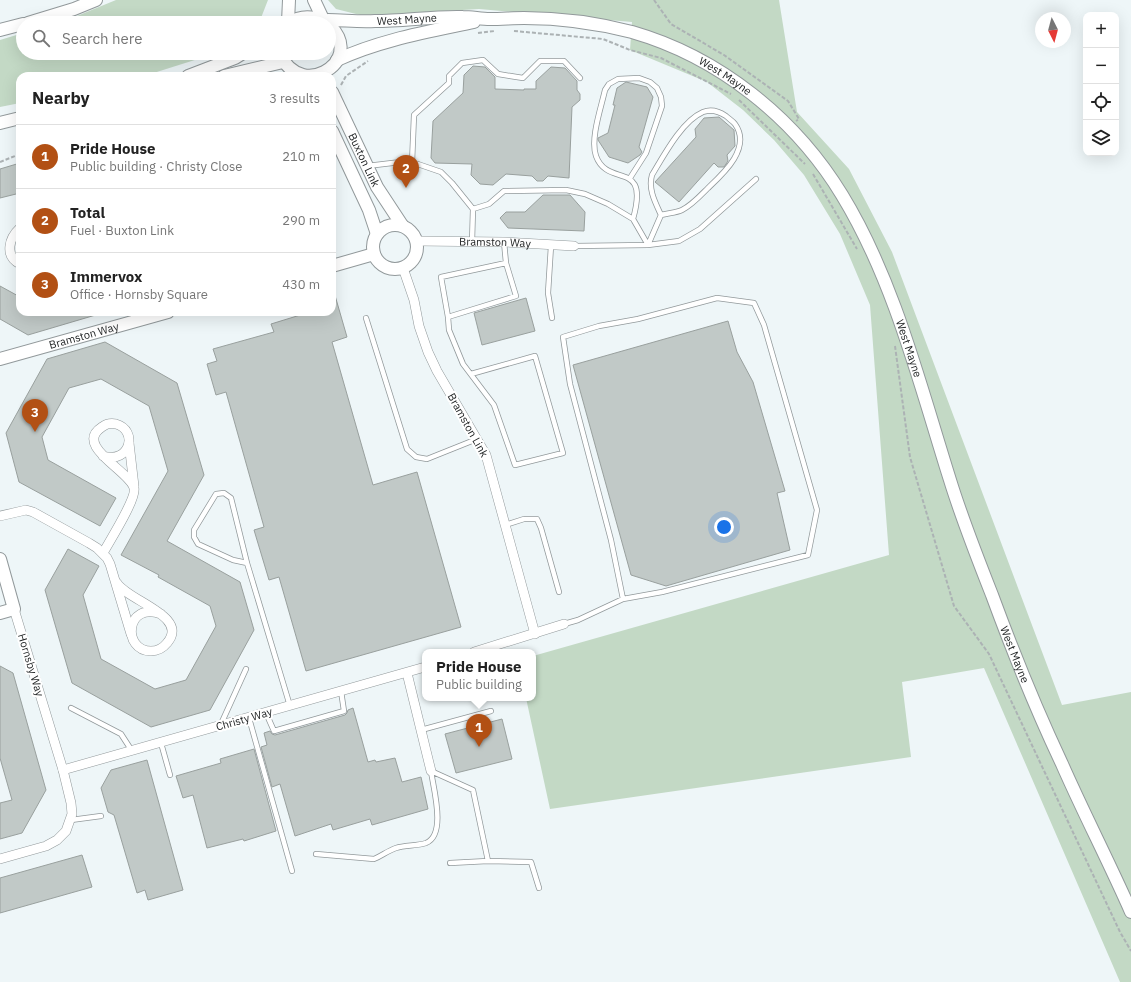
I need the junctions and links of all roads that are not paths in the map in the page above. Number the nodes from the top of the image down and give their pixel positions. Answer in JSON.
{"nodes":[{"id":1,"x":96,"y":0,"type":"edge"},
{"id":2,"x":289,"y":0,"type":"edge"},
{"id":3,"x":314,"y":0,"type":"edge"},
{"id":4,"x":51,"y":16,"type":"edge"},
{"id":5,"x":288,"y":16,"type":"edge"},
{"id":6,"x":299,"y":16,"type":"edge"},
{"id":7,"x":320,"y":16,"type":"edge"},
{"id":8,"x":324,"y":16,"type":"edge"},
{"id":9,"x":336,"y":19,"type":"edge"},
{"id":10,"x":487,"y":19,"type":"junction"},
{"id":11,"x":16,"y":25,"type":"edge"},
{"id":12,"x":0,"y":28,"type":"edge"},
{"id":13,"x":336,"y":30,"type":"edge"},
{"id":14,"x":230,"y":60,"type":"edge"},
{"id":15,"x":272,"y":60,"type":"edge"},
{"id":16,"x":283,"y":60,"type":"edge"},
{"id":17,"x":337,"y":60,"type":"junction"},
{"id":18,"x":198,"y":72,"type":"edge"},
{"id":19,"x":236,"y":72,"type":"edge"},
{"id":20,"x":294,"y":72,"type":"edge"},
{"id":21,"x":329,"y":72,"type":"edge"},
{"id":22,"x":580,"y":78,"type":"dead end"},
{"id":23,"x":336,"y":90,"type":"edge"},
{"id":24,"x":16,"y":119,"type":"edge"},
{"id":25,"x":0,"y":123,"type":"edge"},
{"id":26,"x":336,"y":140,"type":"edge"},
{"id":27,"x":412,"y":163,"type":"junction"},
{"id":28,"x":367,"y":166,"type":"junction"},
{"id":29,"x":630,"y":178,"type":"junction"},
{"id":30,"x":756,"y":179,"type":"dead end"},
{"id":31,"x":473,"y":209,"type":"junction"},
{"id":32,"x":661,"y":215,"type":"junction"},
{"id":33,"x":633,"y":219,"type":"junction"},
{"id":34,"x":402,"y":225,"type":"junction"},
{"id":35,"x":16,"y":234,"type":"edge"},
{"id":36,"x":377,"y":234,"type":"junction"},
{"id":37,"x":417,"y":241,"type":"junction"},
{"id":38,"x":472,"y":242,"type":"junction"},
{"id":39,"x":504,"y":242,"type":"junction"},
{"id":40,"x":648,"y":245,"type":"junction"},
{"id":41,"x":551,"y":246,"type":"junction"},
{"id":42,"x":574,"y":246,"type":"joint"},
{"id":43,"x":10,"y":254,"type":"junction"},
{"id":44,"x":374,"y":254,"type":"junction"},
{"id":45,"x":0,"y":256,"type":"edge"},
{"id":46,"x":16,"y":262,"type":"edge"},
{"id":47,"x":506,"y":263,"type":"junction"},
{"id":48,"x":336,"y":265,"type":"edge"},
{"id":49,"x":403,"y":268,"type":"junction"},
{"id":50,"x":143,"y":316,"type":"edge"},
{"id":51,"x":448,"y":316,"type":"junction"},
{"id":52,"x":366,"y":318,"type":"dead end"},
{"id":53,"x":552,"y":318,"type":"dead end"},
{"id":54,"x":0,"y":359,"type":"edge"},
{"id":55,"x":471,"y":374,"type":"junction"},
{"id":56,"x":477,"y":439,"type":"junction"},
{"id":57,"x":129,"y":440,"type":"junction"},
{"id":58,"x":103,"y":456,"type":"junction"},
{"id":59,"x":134,"y":487,"type":"junction"},
{"id":60,"x":0,"y":516,"type":"edge"},
{"id":61,"x":505,"y":525,"type":"junction"},
{"id":62,"x":103,"y":553,"type":"junction"},
{"id":63,"x":0,"y":559,"type":"edge"},
{"id":64,"x":247,"y":563,"type":"junction"},
{"id":65,"x":114,"y":578,"type":"junction"},
{"id":66,"x":559,"y":592,"type":"dead end"},
{"id":67,"x":623,"y":599,"type":"junction"},
{"id":68,"x":14,"y":609,"type":"junction"},
{"id":69,"x":0,"y":613,"type":"edge"},
{"id":70,"x":162,"y":614,"type":"junction"},
{"id":71,"x":564,"y":624,"type":"joint"},
{"id":72,"x":131,"y":634,"type":"junction"},
{"id":73,"x":535,"y":634,"type":"junction"},
{"id":74,"x":484,"y":649,"type":"edge"},
{"id":75,"x":422,"y":668,"type":"edge"},
{"id":76,"x":246,"y":669,"type":"dead end"},
{"id":77,"x":407,"y":673,"type":"junction"},
{"id":78,"x":341,"y":692,"type":"junction"},
{"id":79,"x":290,"y":706,"type":"junction"},
{"id":80,"x":71,"y":708,"type":"dead end"},
{"id":81,"x":491,"y":711,"type":"dead end"},
{"id":82,"x":266,"y":713,"type":"junction"},
{"id":83,"x":249,"y":718,"type":"junction"},
{"id":84,"x":220,"y":726,"type":"junction"},
{"id":85,"x":421,"y":730,"type":"junction"},
{"id":86,"x":161,"y":743,"type":"junction"},
{"id":87,"x":132,"y":751,"type":"junction"},
{"id":88,"x":62,"y":770,"type":"junction"},
{"id":89,"x":431,"y":771,"type":"junction"},
{"id":90,"x":170,"y":775,"type":"dead end"},
{"id":91,"x":101,"y":816,"type":"dead end"},
{"id":92,"x":71,"y":820,"type":"junction"},
{"id":93,"x":316,"y":854,"type":"dead end"},
{"id":94,"x":0,"y":859,"type":"edge"},
{"id":95,"x":488,"y":862,"type":"junction"},
{"id":96,"x":450,"y":863,"type":"dead end"},
{"id":97,"x":292,"y":871,"type":"dead end"},
{"id":98,"x":539,"y":888,"type":"dead end"},
{"id":99,"x":1123,"y":894,"type":"junction"},
{"id":100,"x":1131,"y":906,"type":"edge"},
{"id":101,"x":1131,"y":912,"type":"edge"}],
"edges":[{"from":1,"to":4,"type":"main road"},
{"from":2,"to":5,"type":"main road"},
{"from":3,"to":8,"type":"main road"},
{"from":6,"to":7,"type":"main road","name":"West Mayne"},
{"from":9,"to":10,"type":"main road","name":"West Mayne"},
{"from":10,"to":17,"type":"main road","name":"West Mayne"},
{"from":10,"to":99,"type":"main road","name":"West Mayne"},
{"from":11,"to":12,"type":"main road"},
{"from":13,"to":17,"type":"main road"},
{"from":14,"to":18,"type":"main road"},
{"from":15,"to":19,"type":"main road"},
{"from":16,"to":20,"type":"main road"},
{"from":17,"to":21,"type":"main road"},
{"from":22,"to":27,"type":"lane"},
{"from":23,"to":28,"type":"main road","name":"Buxton Link"},
{"from":24,"to":25,"type":"main road"},
{"from":26,"to":36,"type":"main road","name":"Buxton Link"},
{"from":27,"to":28,"type":"lane"},
{"from":27,"to":31,"type":"lane"},
{"from":28,"to":34,"type":"main road","name":"Buxton Link"},
{"from":29,"to":29,"type":"lane"},
{"from":29,"to":33,"type":"lane"},
{"from":30,"to":40,"type":"lane"},
{"from":31,"to":33,"type":"lane"},
{"from":31,"to":38,"type":"lane"},
{"from":32,"to":32,"type":"lane"},
{"from":32,"to":40,"type":"lane"},
{"from":33,"to":40,"type":"lane"},
{"from":34,"to":36,"type":"main road"},
{"from":34,"to":37,"type":"main road"},
{"from":35,"to":43,"type":"street"},
{"from":36,"to":44,"type":"main road"},
{"from":37,"to":38,"type":"street","name":"Bramston Way"},
{"from":37,"to":49,"type":"main road"},
{"from":38,"to":39,"type":"street","name":"Bramston Way"},
{"from":39,"to":41,"type":"street","name":"Bramston Way"},
{"from":39,"to":47,"type":"lane"},
{"from":40,"to":42,"type":"lane"},
{"from":41,"to":42,"type":"street","name":"Bramston Way"},
{"from":41,"to":53,"type":"lane"},
{"from":43,"to":45,"type":"street"},
{"from":43,"to":46,"type":"street"},
{"from":44,"to":48,"type":"main road"},
{"from":44,"to":49,"type":"main road"},
{"from":47,"to":51,"type":"lane"},
{"from":47,"to":51,"type":"lane"},
{"from":49,"to":56,"type":"street","name":"Bramston Link"},
{"from":50,"to":54,"type":"main road","name":"Bramston Way"},
{"from":51,"to":55,"type":"lane"},
{"from":52,"to":56,"type":"lane"},
{"from":55,"to":55,"type":"lane"},
{"from":56,"to":61,"type":"street","name":"Bramston Link"},
{"from":57,"to":58,"type":"street"},
{"from":57,"to":58,"type":"street"},
{"from":57,"to":59,"type":"street"},
{"from":58,"to":59,"type":"street"},
{"from":59,"to":62,"type":"street"},
{"from":60,"to":62,"type":"street"},
{"from":61,"to":66,"type":"lane"},
{"from":61,"to":73,"type":"street","name":"Bramston Link"},
{"from":62,"to":65,"type":"street"},
{"from":63,"to":68,"type":"main road","name":"Hornsby Way"},
{"from":64,"to":64,"type":"lane"},
{"from":64,"to":79,"type":"lane"},
{"from":65,"to":70,"type":"street"},
{"from":65,"to":72,"type":"street"},
{"from":67,"to":67,"type":"lane"},
{"from":67,"to":71,"type":"lane"},
{"from":68,"to":69,"type":"main road"},
{"from":68,"to":88,"type":"street","name":"Hornsby Way"},
{"from":70,"to":72,"type":"street"},
{"from":70,"to":72,"type":"street"},
{"from":71,"to":73,"type":"street"},
{"from":73,"to":74,"type":"street"},
{"from":75,"to":77,"type":"street","name":"Christy Way"},
{"from":76,"to":84,"type":"lane"},
{"from":77,"to":78,"type":"street","name":"Christy Way"},
{"from":77,"to":85,"type":"street"},
{"from":78,"to":79,"type":"street","name":"Christy Way"},
{"from":78,"to":82,"type":"lane"},
{"from":79,"to":82,"type":"street","name":"Christy Way"},
{"from":80,"to":87,"type":"lane"},
{"from":81,"to":85,"type":"lane"},
{"from":82,"to":83,"type":"street","name":"Christy Way"},
{"from":83,"to":84,"type":"street","name":"Christy Way"},
{"from":83,"to":97,"type":"lane"},
{"from":84,"to":86,"type":"street","name":"Christy Way"},
{"from":85,"to":89,"type":"street"},
{"from":86,"to":87,"type":"street","name":"Christy Way"},
{"from":86,"to":90,"type":"lane"},
{"from":87,"to":88,"type":"street","name":"Christy Way"},
{"from":88,"to":92,"type":"street","name":"Hornsby Way"},
{"from":89,"to":93,"type":"lane"},
{"from":89,"to":95,"type":"lane"},
{"from":91,"to":92,"type":"lane"},
{"from":92,"to":94,"type":"street"},
{"from":95,"to":96,"type":"lane"},
{"from":95,"to":98,"type":"lane"},
{"from":99,"to":100,"type":"main road","name":"West Mayne"},
{"from":99,"to":101,"type":"main road","name":"West Mayne"}]}
